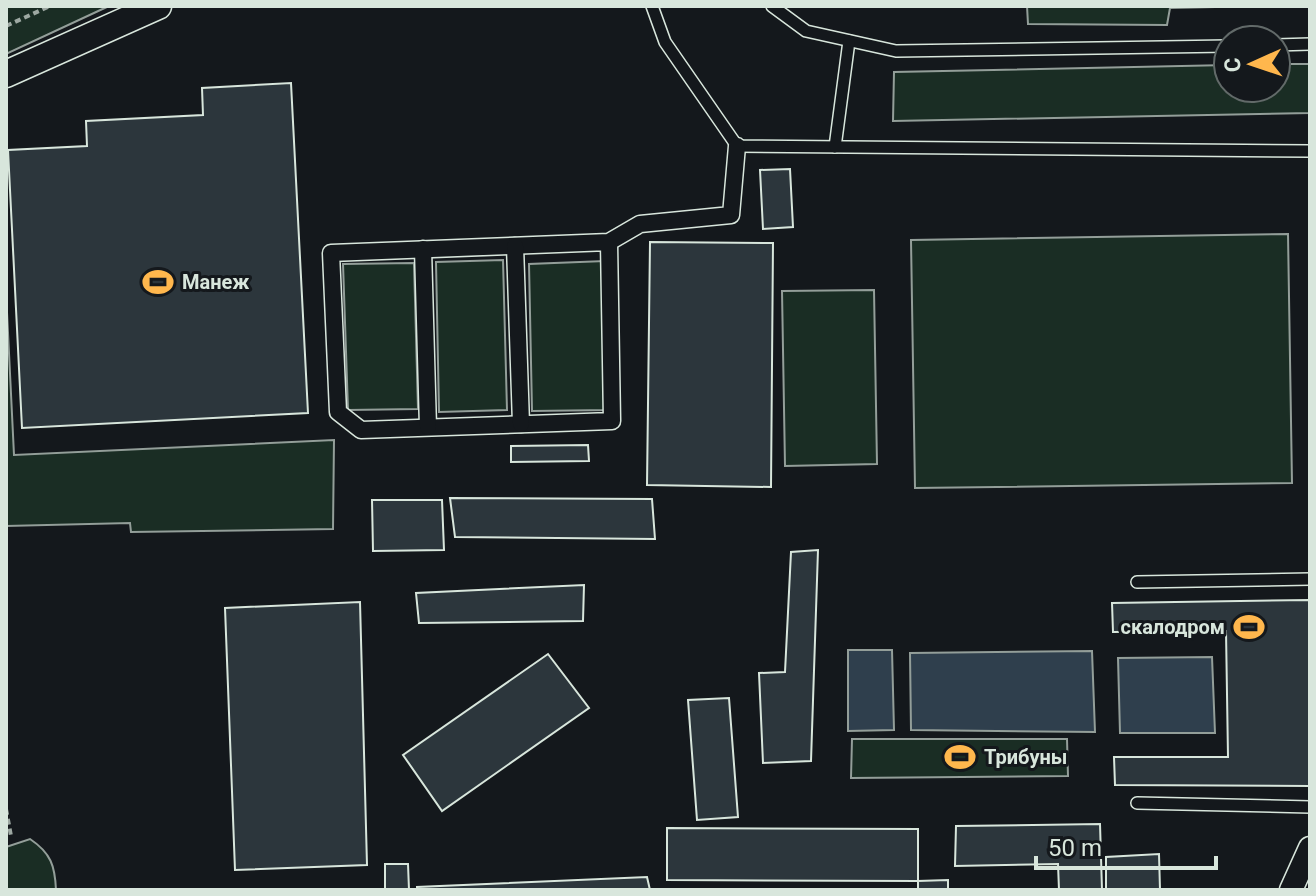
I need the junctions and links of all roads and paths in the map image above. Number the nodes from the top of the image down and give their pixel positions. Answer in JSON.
{"nodes":[{"id":1,"x":50,"y":6,"type":"edge"},
{"id":2,"x":158,"y":6,"type":"edge"},
{"id":3,"x":652,"y":6,"type":"edge"},
{"id":4,"x":772,"y":6,"type":"edge"},
{"id":5,"x":6,"y":26,"type":"edge"},
{"id":6,"x":849,"y":41,"type":"junction"},
{"id":7,"x":1212,"y":46,"type":"edge"},
{"id":8,"x":6,"y":74,"type":"edge"},
{"id":9,"x":737,"y":146,"type":"junction"},
{"id":10,"x":835,"y":147,"type":"junction"},
{"id":11,"x":1310,"y":151,"type":"edge"},
{"id":12,"x":609,"y":242,"type":"junction"},
{"id":13,"x":515,"y":246,"type":"junction"},
{"id":14,"x":423,"y":249,"type":"junction"},
{"id":15,"x":521,"y":424,"type":"junction"},
{"id":16,"x":428,"y":427,"type":"junction"},
{"id":17,"x":1310,"y":579,"type":"edge"},
{"id":18,"x":1137,"y":582,"type":"dead end"},
{"id":19,"x":1137,"y":803,"type":"dead end"},
{"id":20,"x":1310,"y":807,"type":"edge"},
{"id":21,"x":6,"y":809,"type":"edge"},
{"id":22,"x":11,"y":836,"type":"dead end"},
{"id":23,"x":1310,"y":848,"type":"edge"},
{"id":24,"x":1291,"y":890,"type":"edge"}],
"edges":[{"from":1,"to":5,"type":"path"},
{"from":2,"to":8,"type":"street"},
{"from":3,"to":9,"type":"lane"},
{"from":4,"to":6,"type":"lane"},
{"from":6,"to":7,"type":"lane"},
{"from":6,"to":10,"type":"lane"},
{"from":9,"to":10,"type":"lane"},
{"from":9,"to":12,"type":"street"},
{"from":10,"to":11,"type":"lane"},
{"from":12,"to":13,"type":"street"},
{"from":12,"to":15,"type":"street"},
{"from":13,"to":14,"type":"street"},
{"from":13,"to":15,"type":"street"},
{"from":14,"to":16,"type":"street"},
{"from":14,"to":16,"type":"street"},
{"from":15,"to":16,"type":"street"},
{"from":17,"to":18,"type":"lane"},
{"from":19,"to":20,"type":"lane"},
{"from":21,"to":22,"type":"path"},
{"from":23,"to":24,"type":"street"}]}
